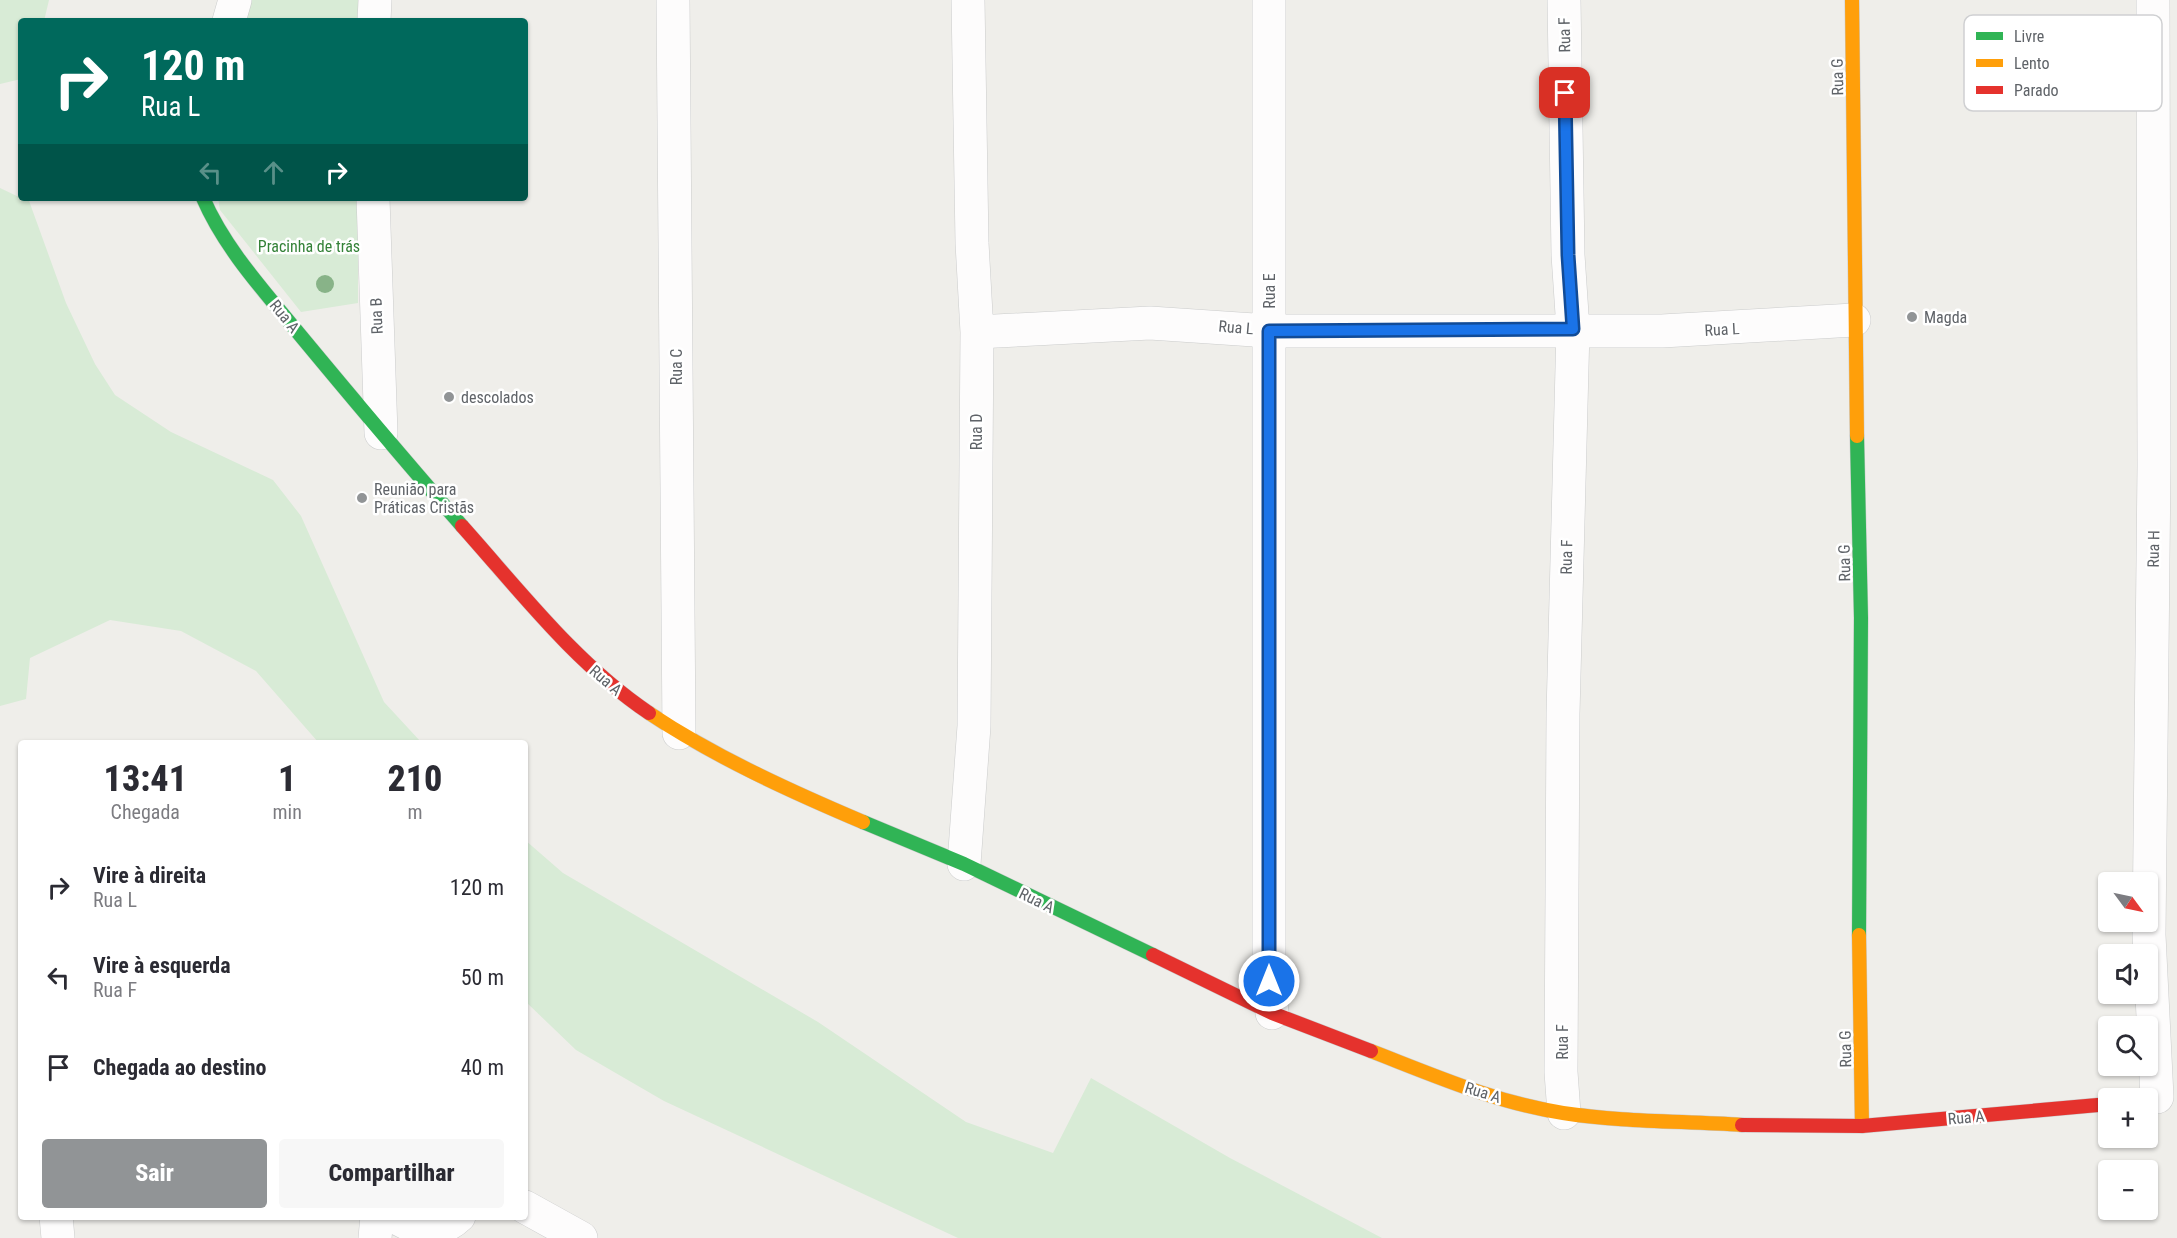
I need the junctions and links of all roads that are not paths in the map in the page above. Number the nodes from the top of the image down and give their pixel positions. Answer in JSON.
{"nodes":[{"id":1,"x":235,"y":0,"type":"edge"},
{"id":2,"x":375,"y":0,"type":"edge"},
{"id":3,"x":673,"y":0,"type":"edge"},
{"id":4,"x":968,"y":0,"type":"edge"},
{"id":5,"x":1269,"y":0,"type":"edge"},
{"id":6,"x":1564,"y":0,"type":"edge"},
{"id":7,"x":1852,"y":0,"type":"edge"},
{"id":8,"x":2152,"y":0,"type":"edge"},
{"id":9,"x":2152,"y":15,"type":"edge"},
{"id":10,"x":230,"y":18,"type":"edge"},
{"id":11,"x":375,"y":18,"type":"edge"},
{"id":12,"x":2152,"y":111,"type":"edge"},
{"id":13,"x":205,"y":201,"type":"edge"},
{"id":14,"x":373,"y":201,"type":"edge"},
{"id":15,"x":1854,"y":320,"type":"junction"},
{"id":16,"x":1573,"y":329,"type":"junction"},
{"id":17,"x":1269,"y":331,"type":"junction"},
{"id":18,"x":977,"y":332,"type":"junction"},
{"id":19,"x":381,"y":433,"type":"junction"},
{"id":20,"x":678,"y":733,"type":"junction"},
{"id":21,"x":964,"y":864,"type":"junction"},
{"id":22,"x":1272,"y":1013,"type":"junction"},
{"id":23,"x":2160,"y":1096,"type":"edge"},
{"id":24,"x":2098,"y":1105,"type":"edge"},
{"id":25,"x":1564,"y":1113,"type":"junction"},
{"id":26,"x":1862,"y":1126,"type":"junction"},
{"id":27,"x":528,"y":1209,"type":"edge"},
{"id":28,"x":56,"y":1220,"type":"edge"},
{"id":29,"x":377,"y":1220,"type":"edge"},
{"id":30,"x":400,"y":1220,"type":"edge"},
{"id":31,"x":453,"y":1220,"type":"edge"},
{"id":32,"x":422,"y":1234,"type":"edge"},
{"id":33,"x":58,"y":1238,"type":"edge"},
{"id":34,"x":375,"y":1238,"type":"edge"},
{"id":35,"x":581,"y":1238,"type":"edge"}],
"edges":[{"from":1,"to":10,"type":"street"},
{"from":2,"to":11,"type":"street"},
{"from":3,"to":20,"type":"street","name":"Rua C"},
{"from":4,"to":18,"type":"street","name":"Rua D"},
{"from":5,"to":17,"type":"street","name":"Rua E"},
{"from":6,"to":16,"type":"street","name":"Rua F"},
{"from":7,"to":15,"type":"street","name":"Rua G"},
{"from":8,"to":9,"type":"street","name":"Rua H"},
{"from":12,"to":23,"type":"street","name":"Rua H"},
{"from":13,"to":19,"type":"street","name":"Rua A"},
{"from":14,"to":19,"type":"street","name":"Rua B"},
{"from":15,"to":16,"type":"street","name":"Rua L"},
{"from":15,"to":26,"type":"street","name":"Rua G"},
{"from":16,"to":17,"type":"street","name":"Rua L"},
{"from":16,"to":25,"type":"street","name":"Rua F"},
{"from":17,"to":18,"type":"street","name":"Rua L"},
{"from":17,"to":22,"type":"street","name":"Rua E"},
{"from":18,"to":21,"type":"street","name":"Rua D"},
{"from":19,"to":20,"type":"street","name":"Rua A"},
{"from":20,"to":21,"type":"street","name":"Rua A"},
{"from":21,"to":22,"type":"street","name":"Rua A"},
{"from":22,"to":25,"type":"street","name":"Rua A"},
{"from":24,"to":26,"type":"street","name":"Rua A"},
{"from":25,"to":26,"type":"street","name":"Rua A"},
{"from":27,"to":35,"type":"street"},
{"from":28,"to":33,"type":"street"},
{"from":29,"to":34,"type":"street"},
{"from":30,"to":32,"type":"street"},
{"from":31,"to":32,"type":"street"}]}
